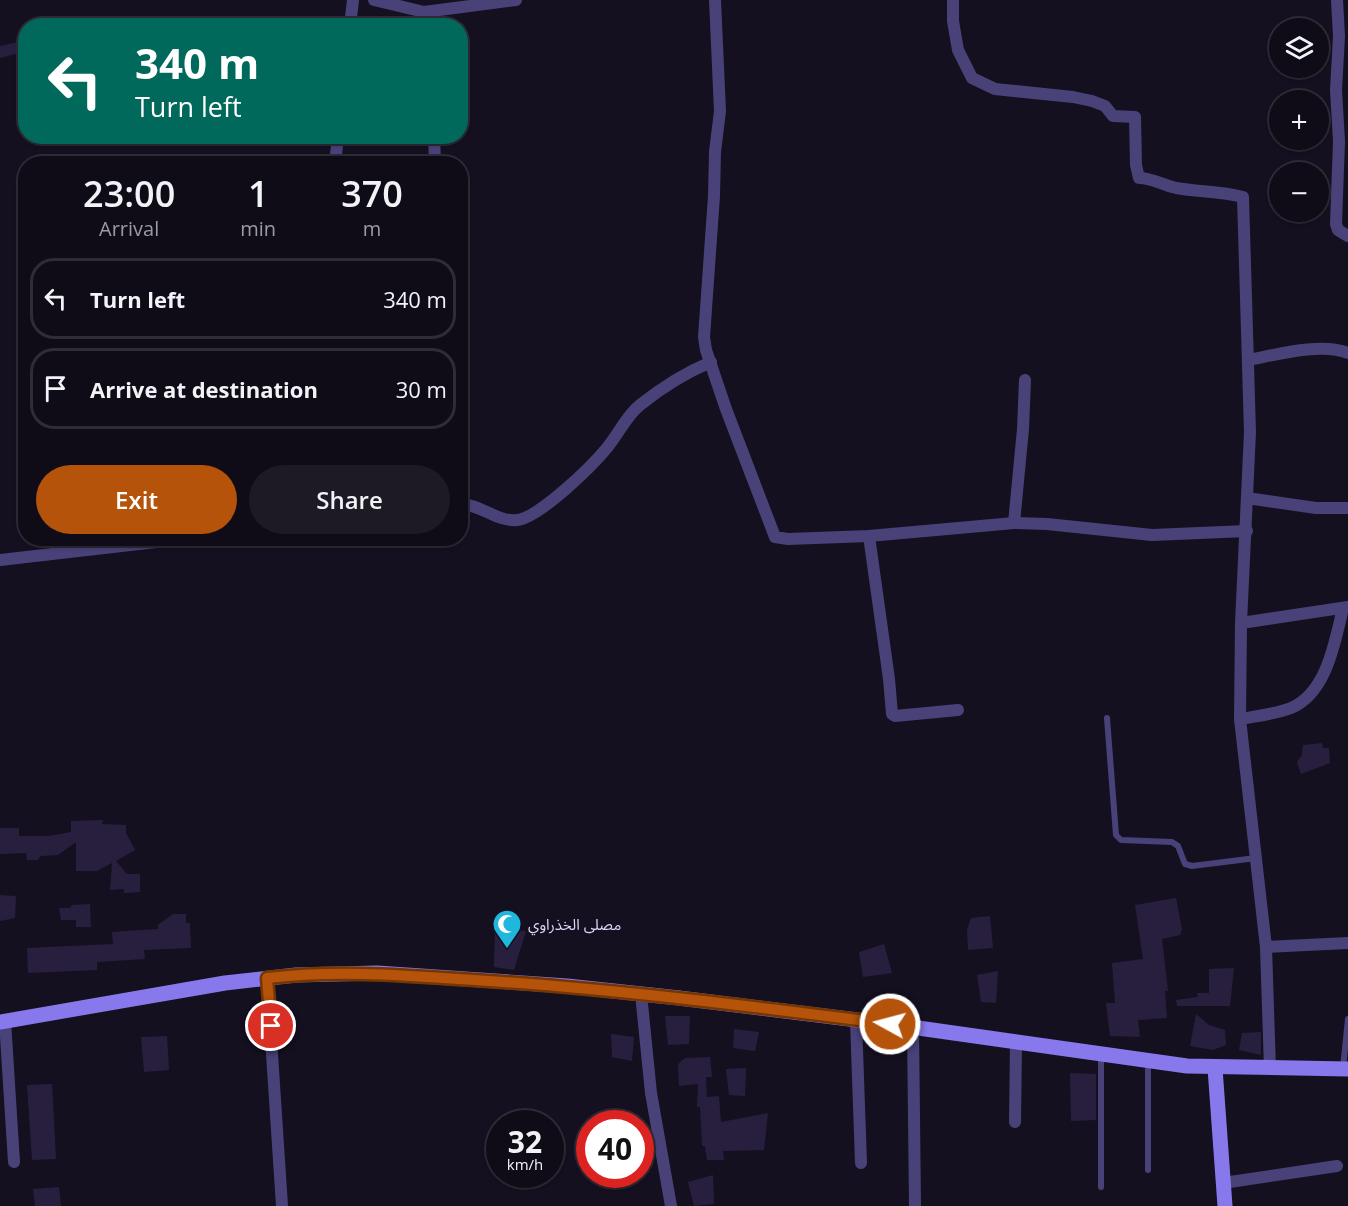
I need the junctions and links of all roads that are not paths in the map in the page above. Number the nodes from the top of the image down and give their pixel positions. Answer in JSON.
{"nodes":[{"id":1,"x":353,"y":0,"type":"edge"},
{"id":2,"x":374,"y":0,"type":"edge"},
{"id":3,"x":516,"y":0,"type":"edge"},
{"id":4,"x":715,"y":0,"type":"edge"},
{"id":5,"x":953,"y":0,"type":"edge"},
{"id":6,"x":1337,"y":0,"type":"edge"},
{"id":7,"x":433,"y":11,"type":"junction"},
{"id":8,"x":351,"y":18,"type":"edge"},
{"id":9,"x":433,"y":18,"type":"edge"},
{"id":10,"x":1348,"y":236,"type":"edge"},
{"id":11,"x":1348,"y":353,"type":"edge"},
{"id":12,"x":1248,"y":360,"type":"junction"},
{"id":13,"x":711,"y":362,"type":"junction"},
{"id":14,"x":1025,"y":381,"type":"dead end"},
{"id":15,"x":1247,"y":498,"type":"junction"},
{"id":16,"x":468,"y":505,"type":"edge"},
{"id":17,"x":1348,"y":508,"type":"edge"},
{"id":18,"x":1014,"y":522,"type":"junction"},
{"id":19,"x":1246,"y":531,"type":"junction"},
{"id":20,"x":870,"y":536,"type":"junction"},
{"id":21,"x":120,"y":546,"type":"edge"},
{"id":22,"x":0,"y":560,"type":"edge"},
{"id":23,"x":1345,"y":608,"type":"edge"},
{"id":24,"x":1241,"y":623,"type":"junction"},
{"id":25,"x":958,"y":710,"type":"dead end"},
{"id":26,"x":1107,"y":718,"type":"dead end"},
{"id":27,"x":1240,"y":719,"type":"junction"},
{"id":28,"x":1257,"y":858,"type":"junction"},
{"id":29,"x":1348,"y":943,"type":"edge"},
{"id":30,"x":1266,"y":947,"type":"junction"},
{"id":31,"x":267,"y":978,"type":"junction"},
{"id":32,"x":640,"y":994,"type":"junction"},
{"id":33,"x":1348,"y":1019,"type":"edge"},
{"id":34,"x":856,"y":1020,"type":"junction"},
{"id":35,"x":2,"y":1022,"type":"edge"},
{"id":36,"x":913,"y":1027,"type":"junction"},
{"id":37,"x":1016,"y":1042,"type":"junction"},
{"id":38,"x":1101,"y":1053,"type":"junction"},
{"id":39,"x":1148,"y":1060,"type":"junction"},
{"id":40,"x":1215,"y":1068,"type":"junction"},
{"id":41,"x":1270,"y":1069,"type":"junction"},
{"id":42,"x":1346,"y":1069,"type":"edge"},
{"id":43,"x":1015,"y":1122,"type":"dead end"},
{"id":44,"x":14,"y":1162,"type":"dead end"},
{"id":45,"x":861,"y":1163,"type":"dead end"},
{"id":46,"x":1337,"y":1166,"type":"dead end"},
{"id":47,"x":1148,"y":1170,"type":"dead end"},
{"id":48,"x":1223,"y":1183,"type":"junction"},
{"id":49,"x":1101,"y":1187,"type":"dead end"},
{"id":50,"x":282,"y":1206,"type":"edge"},
{"id":51,"x":671,"y":1206,"type":"edge"},
{"id":52,"x":915,"y":1206,"type":"edge"},
{"id":53,"x":1225,"y":1206,"type":"edge"}],
"edges":[{"from":1,"to":8,"type":"street"},
{"from":2,"to":7,"type":"street"},
{"from":3,"to":7,"type":"street"},
{"from":4,"to":13,"type":"street"},
{"from":5,"to":12,"type":"street"},
{"from":6,"to":10,"type":"street"},
{"from":7,"to":9,"type":"street"},
{"from":11,"to":12,"type":"street"},
{"from":12,"to":15,"type":"street"},
{"from":13,"to":16,"type":"street"},
{"from":13,"to":20,"type":"street"},
{"from":14,"to":18,"type":"street"},
{"from":15,"to":17,"type":"street"},
{"from":15,"to":19,"type":"street"},
{"from":18,"to":19,"type":"street"},
{"from":18,"to":20,"type":"street"},
{"from":19,"to":24,"type":"street"},
{"from":20,"to":25,"type":"street"},
{"from":21,"to":22,"type":"street"},
{"from":23,"to":24,"type":"street"},
{"from":23,"to":27,"type":"street"},
{"from":24,"to":27,"type":"street"},
{"from":26,"to":28,"type":"lane"},
{"from":27,"to":28,"type":"street"},
{"from":28,"to":30,"type":"street"},
{"from":29,"to":30,"type":"street"},
{"from":30,"to":41,"type":"street"},
{"from":31,"to":32,"type":"street"},
{"from":31,"to":35,"type":"street"},
{"from":31,"to":50,"type":"street"},
{"from":32,"to":34,"type":"street"},
{"from":32,"to":51,"type":"street"},
{"from":33,"to":42,"type":"lane"},
{"from":34,"to":36,"type":"street"},
{"from":34,"to":45,"type":"street"},
{"from":35,"to":44,"type":"street"},
{"from":36,"to":37,"type":"street"},
{"from":36,"to":52,"type":"street"},
{"from":37,"to":38,"type":"street"},
{"from":37,"to":43,"type":"street"},
{"from":38,"to":39,"type":"street"},
{"from":38,"to":49,"type":"lane"},
{"from":39,"to":40,"type":"street"},
{"from":39,"to":47,"type":"lane"},
{"from":40,"to":41,"type":"street"},
{"from":40,"to":48,"type":"street"},
{"from":41,"to":42,"type":"street"},
{"from":46,"to":48,"type":"street"},
{"from":48,"to":53,"type":"street"}]}
